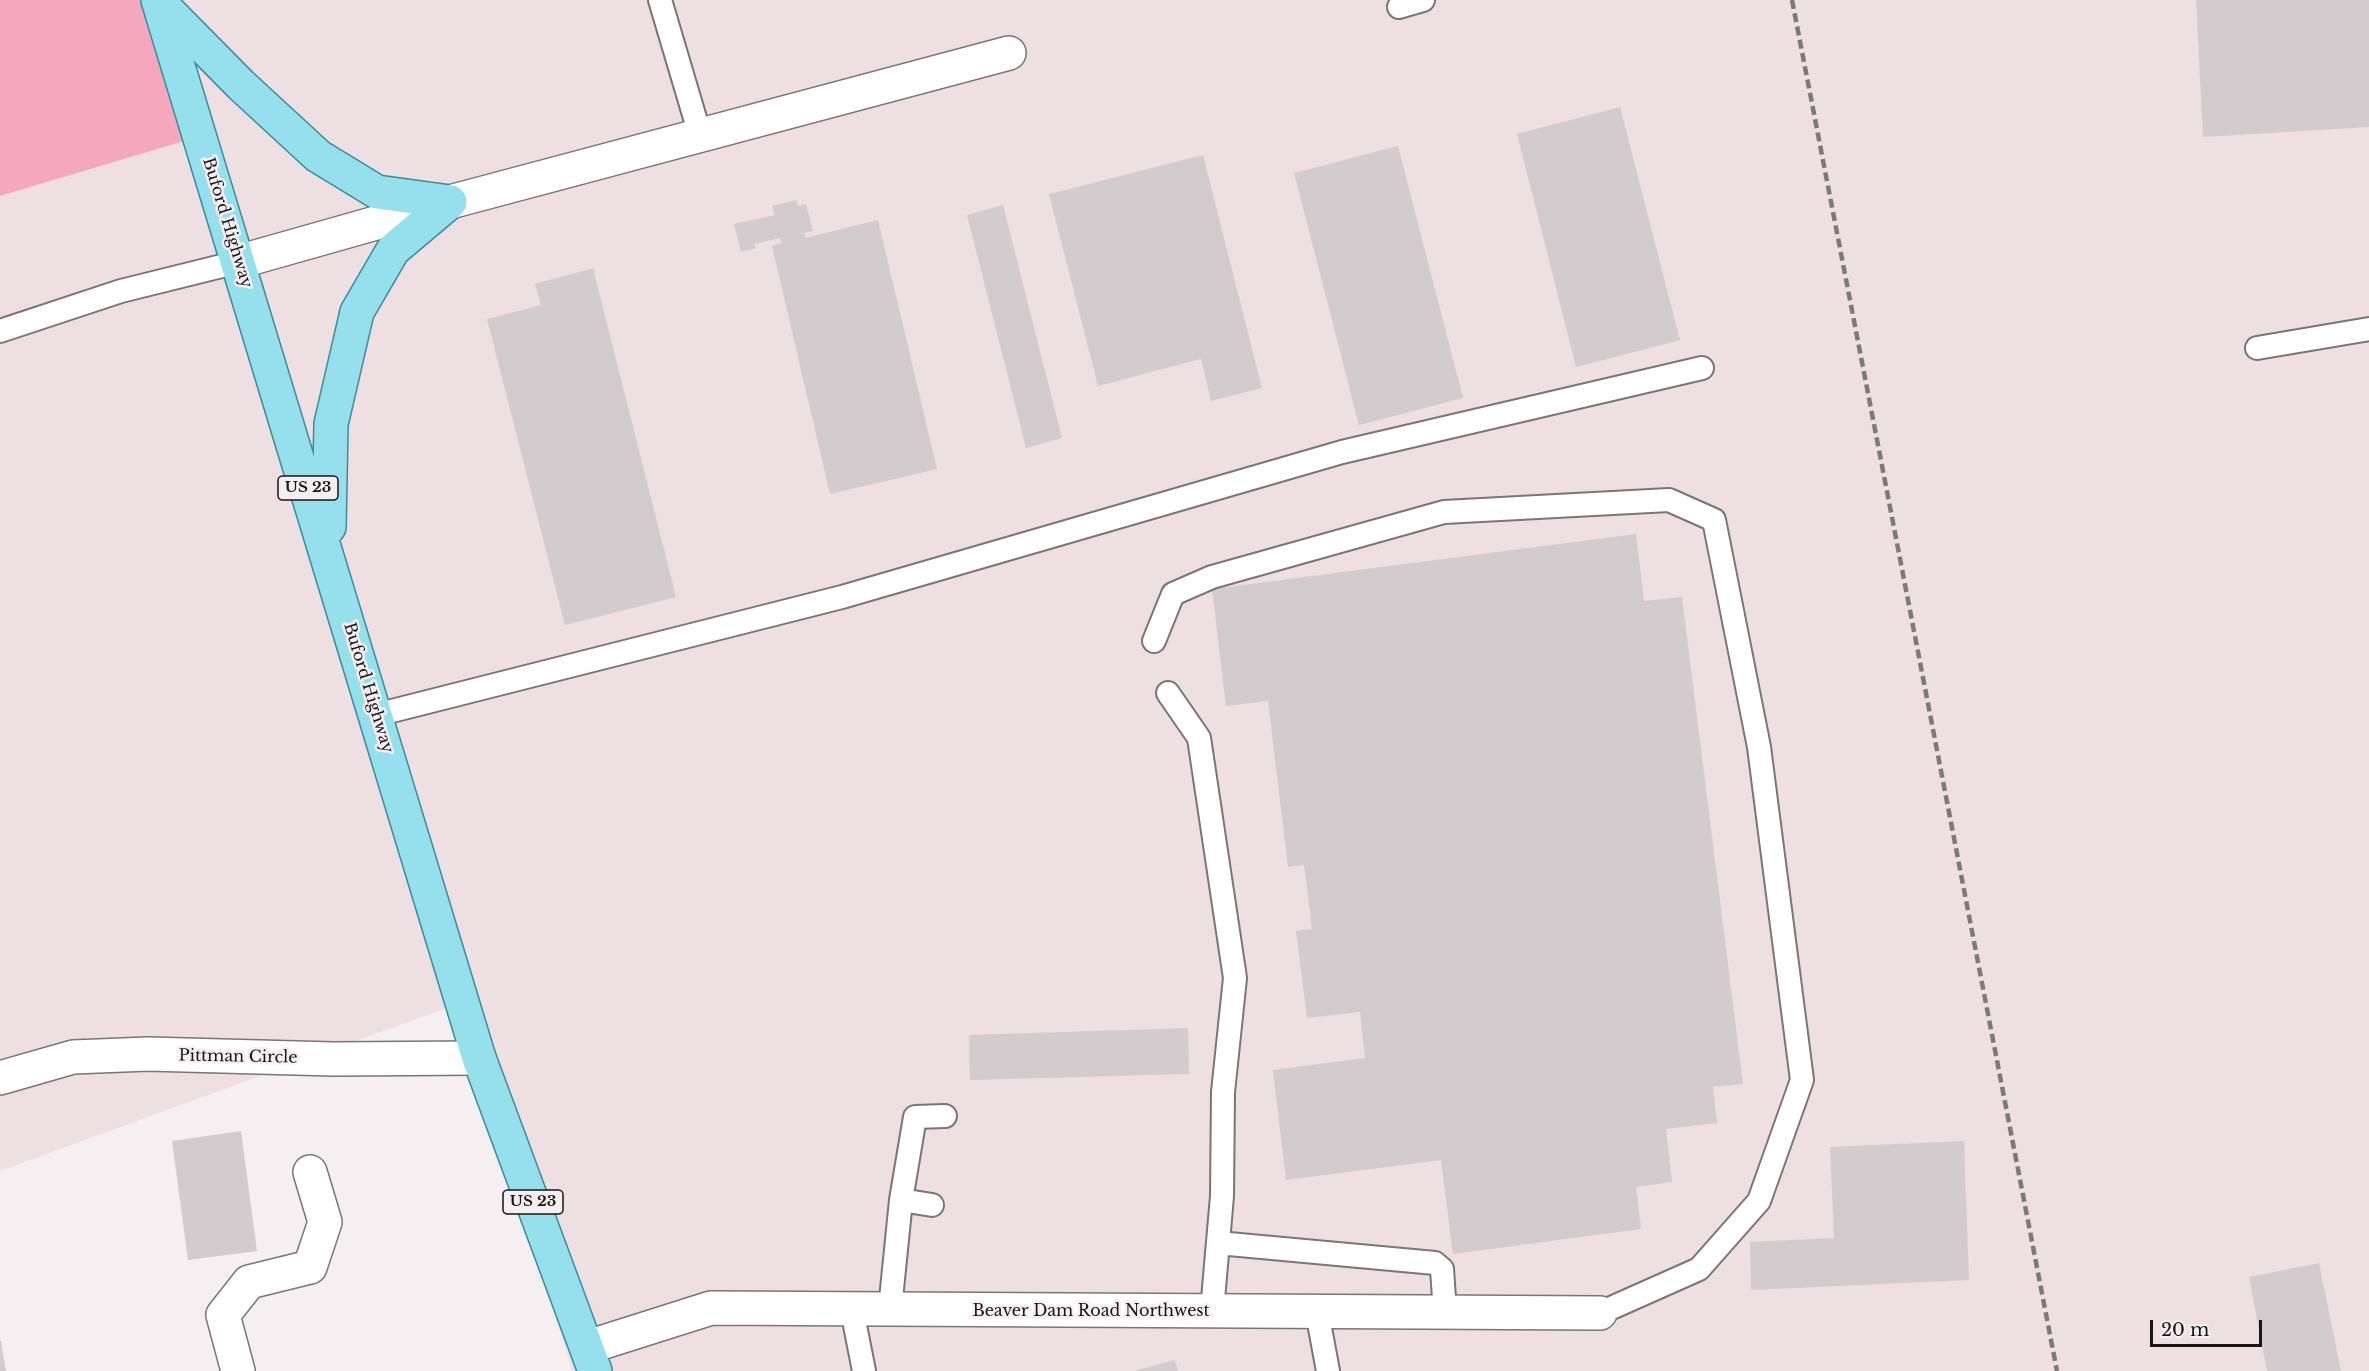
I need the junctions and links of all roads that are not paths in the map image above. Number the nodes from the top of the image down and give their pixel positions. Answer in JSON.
{"nodes":[{"id":1,"x":660,"y":0,"type":"edge"},
{"id":2,"x":1423,"y":0,"type":"edge"},
{"id":3,"x":159,"y":1,"type":"edge"},
{"id":4,"x":1399,"y":7,"type":"dead end"},
{"id":5,"x":1009,"y":53,"type":"dead end"},
{"id":6,"x":700,"y":135,"type":"junction"},
{"id":7,"x":450,"y":202,"type":"junction"},
{"id":8,"x":238,"y":262,"type":"junction"},
{"id":9,"x":2369,"y":329,"type":"edge"},
{"id":10,"x":0,"y":331,"type":"edge"},
{"id":11,"x":2257,"y":348,"type":"dead end"},
{"id":12,"x":1702,"y":368,"type":"dead end"},
{"id":13,"x":328,"y":556,"type":"junction"},
{"id":14,"x":1154,"y":641,"type":"dead end"},
{"id":15,"x":1168,"y":693,"type":"dead end"},
{"id":16,"x":376,"y":715,"type":"junction"},
{"id":17,"x":479,"y":1058,"type":"junction"},
{"id":18,"x":0,"y":1078,"type":"edge"},
{"id":19,"x":945,"y":1116,"type":"dead end"},
{"id":20,"x":310,"y":1172,"type":"dead end"},
{"id":21,"x":901,"y":1200,"type":"junction"},
{"id":22,"x":932,"y":1204,"type":"dead end"},
{"id":23,"x":1218,"y":1243,"type":"junction"},
{"id":24,"x":890,"y":1309,"type":"junction"},
{"id":25,"x":852,"y":1310,"type":"junction"},
{"id":26,"x":1212,"y":1311,"type":"junction"},
{"id":27,"x":1317,"y":1312,"type":"junction"},
{"id":28,"x":1445,"y":1313,"type":"junction"},
{"id":29,"x":1600,"y":1313,"type":"joint"},
{"id":30,"x":591,"y":1359,"type":"edge"},
{"id":31,"x":238,"y":1371,"type":"edge"},
{"id":32,"x":864,"y":1371,"type":"edge"},
{"id":33,"x":1328,"y":1371,"type":"edge"}],
"edges":[{"from":1,"to":6,"type":"lane"},
{"from":2,"to":4,"type":"lane"},
{"from":3,"to":7,"type":"main road"},
{"from":3,"to":8,"type":"main road","name":"Buford Highway","number":"US 23"},
{"from":5,"to":6,"type":"street"},
{"from":6,"to":7,"type":"street"},
{"from":7,"to":8,"type":"street"},
{"from":7,"to":13,"type":"main road"},
{"from":8,"to":10,"type":"lane"},
{"from":8,"to":13,"type":"main road","name":"Buford Highway","number":"US 23"},
{"from":9,"to":11,"type":"lane"},
{"from":12,"to":16,"type":"lane"},
{"from":13,"to":16,"type":"main road","name":"Buford Highway","number":"US 23"},
{"from":14,"to":29,"type":"lane"},
{"from":15,"to":23,"type":"lane"},
{"from":16,"to":17,"type":"main road","name":"Buford Highway","number":"US 23"},
{"from":17,"to":18,"type":"street","name":"Pittman Circle"},
{"from":17,"to":30,"type":"main road","name":"Buford Highway","number":"US 23"},
{"from":19,"to":21,"type":"lane"},
{"from":20,"to":31,"type":"street"},
{"from":21,"to":22,"type":"lane"},
{"from":21,"to":24,"type":"lane"},
{"from":23,"to":26,"type":"lane"},
{"from":23,"to":28,"type":"lane"},
{"from":24,"to":25,"type":"street","name":"Beaver Dam Road Northwest"},
{"from":24,"to":26,"type":"street","name":"Beaver Dam Road Northwest"},
{"from":25,"to":30,"type":"street","name":"Beaver Dam Road Northwest"},
{"from":25,"to":32,"type":"lane"},
{"from":26,"to":27,"type":"street","name":"Beaver Dam Road Northwest"},
{"from":27,"to":28,"type":"street","name":"Beaver Dam Road Northwest"},
{"from":27,"to":33,"type":"lane"},
{"from":28,"to":29,"type":"street","name":"Beaver Dam Road Northwest"}]}
